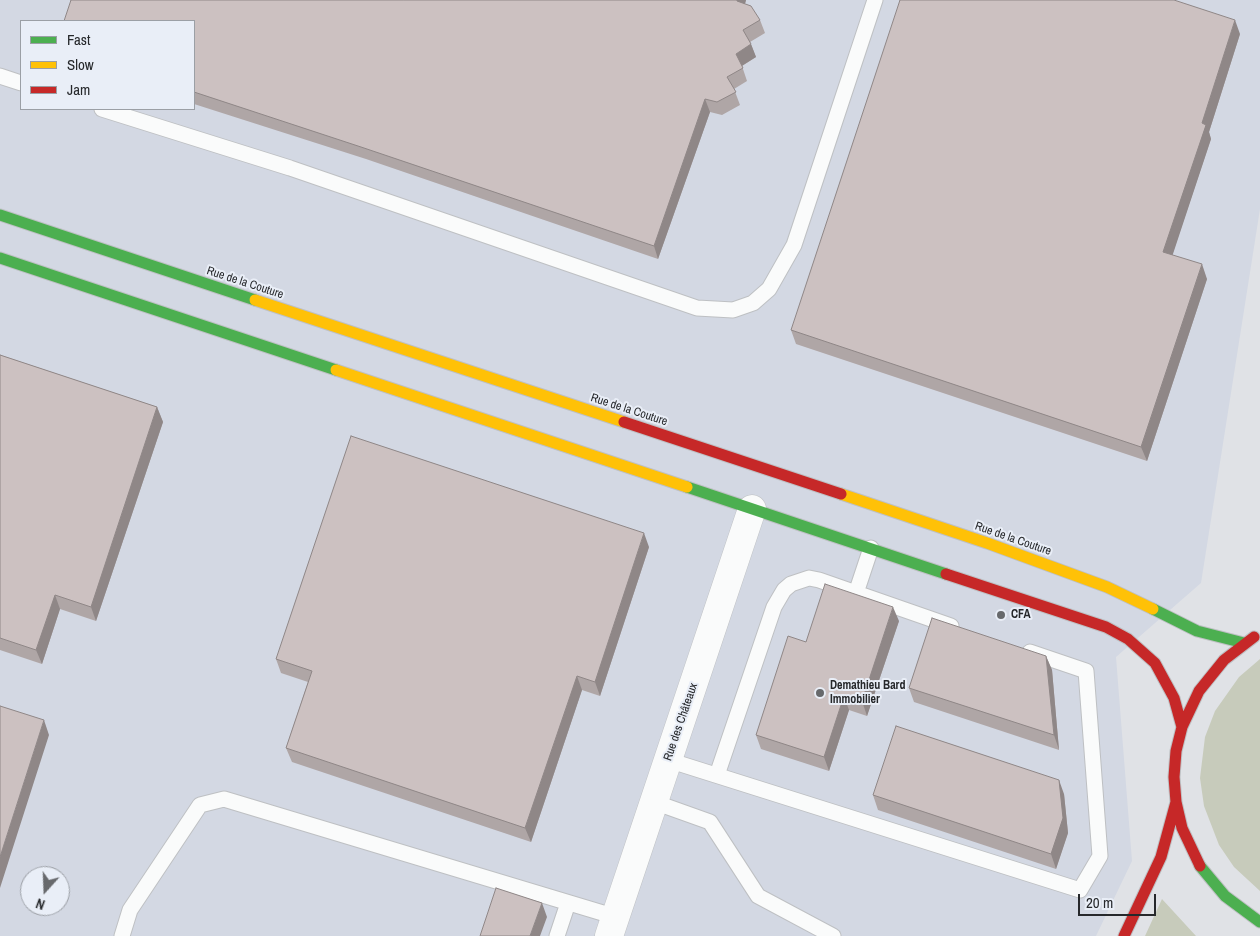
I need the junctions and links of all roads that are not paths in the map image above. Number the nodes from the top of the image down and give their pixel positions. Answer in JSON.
{"nodes":[{"id":1,"x":875,"y":0,"type":"edge"},
{"id":2,"x":0,"y":76,"type":"edge"},
{"id":3,"x":20,"y":83,"type":"edge"},
{"id":4,"x":105,"y":110,"type":"edge"},
{"id":5,"x":0,"y":216,"type":"edge"},
{"id":6,"x":0,"y":258,"type":"edge"},
{"id":7,"x":752,"y":509,"type":"junction"},
{"id":8,"x":871,"y":548,"type":"junction"},
{"id":9,"x":856,"y":593,"type":"junction"},
{"id":10,"x":966,"y":631,"type":"edge"},
{"id":11,"x":1260,"y":634,"type":"edge"},
{"id":12,"x":1244,"y":643,"type":"junction"},
{"id":13,"x":1012,"y":646,"type":"edge"},
{"id":14,"x":1182,"y":727,"type":"junction"},
{"id":15,"x":668,"y":760,"type":"junction"},
{"id":16,"x":717,"y":775,"type":"junction"},
{"id":17,"x":654,"y":802,"type":"junction"},
{"id":18,"x":1176,"y":802,"type":"junction"},
{"id":19,"x":568,"y":903,"type":"junction"},
{"id":20,"x":1260,"y":922,"type":"edge"},
{"id":21,"x":612,"y":927,"type":"edge"},
{"id":22,"x":122,"y":936,"type":"edge"},
{"id":23,"x":557,"y":936,"type":"edge"},
{"id":24,"x":832,"y":936,"type":"edge"},
{"id":25,"x":1124,"y":936,"type":"edge"}],
"edges":[{"from":1,"to":4,"type":"lane"},
{"from":2,"to":3,"type":"lane"},
{"from":5,"to":12,"type":"main road","name":"Rue de la Couture"},
{"from":6,"to":7,"type":"main road"},
{"from":7,"to":8,"type":"main road"},
{"from":7,"to":15,"type":"street","name":"Rue des Châteaux"},
{"from":8,"to":9,"type":"lane"},
{"from":8,"to":14,"type":"main road"},
{"from":9,"to":10,"type":"lane"},
{"from":9,"to":16,"type":"lane"},
{"from":11,"to":12,"type":"main road"},
{"from":12,"to":14,"type":"main road"},
{"from":13,"to":16,"type":"lane"},
{"from":14,"to":18,"type":"main road"},
{"from":15,"to":16,"type":"lane"},
{"from":15,"to":17,"type":"street","name":"Rue des Châteaux"},
{"from":17,"to":21,"type":"street","name":"Rue des Châteaux"},
{"from":17,"to":24,"type":"lane"},
{"from":18,"to":20,"type":"main road"},
{"from":18,"to":25,"type":"main road"},
{"from":19,"to":21,"type":"lane"},
{"from":19,"to":22,"type":"lane"},
{"from":19,"to":23,"type":"lane"}]}
